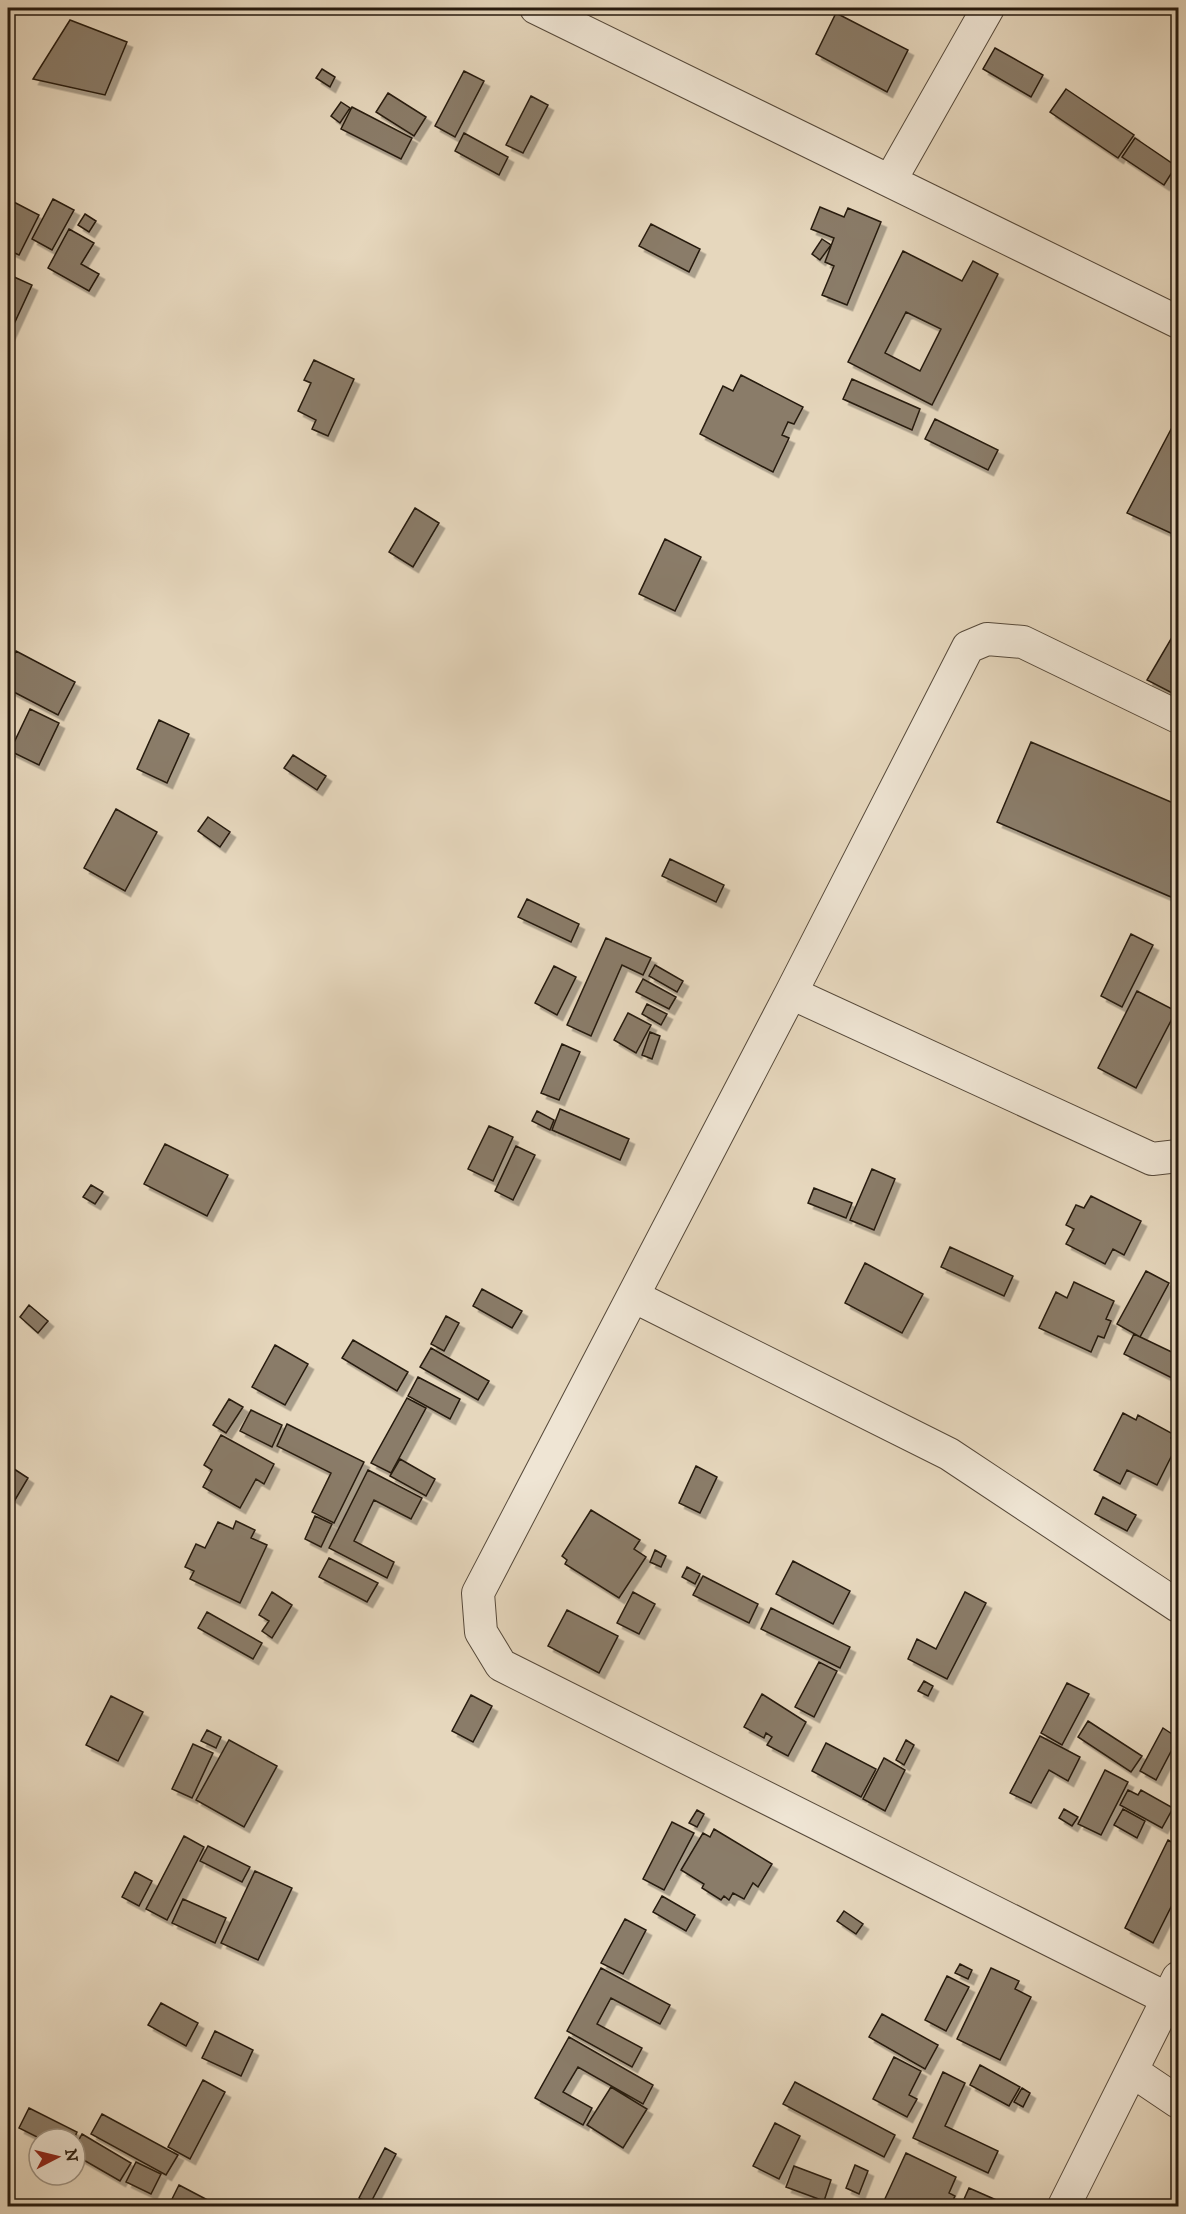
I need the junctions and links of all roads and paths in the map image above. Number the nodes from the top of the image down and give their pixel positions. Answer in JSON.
{"nodes":[{"id":1,"x":536,"y":8,"type":"edge"},
{"id":2,"x":988,"y":8,"type":"edge"},
{"id":3,"x":890,"y":181,"type":"junction"},
{"id":4,"x":1179,"y":322,"type":"edge"},
{"id":5,"x":1179,"y":717,"type":"edge"},
{"id":6,"x":791,"y":993,"type":"junction"},
{"id":7,"x":1179,"y":1156,"type":"edge"},
{"id":8,"x":633,"y":1296,"type":"junction"},
{"id":9,"x":1179,"y":1606,"type":"edge"},
{"id":10,"x":1173,"y":1988,"type":"edge"},
{"id":11,"x":1132,"y":2071,"type":"junction"},
{"id":12,"x":1179,"y":2102,"type":"edge"},
{"id":13,"x":1064,"y":2206,"type":"edge"}],
"edges":[{"from":1,"to":3,"type":"street"},
{"from":2,"to":3,"type":"street"},
{"from":3,"to":4,"type":"street"},
{"from":5,"to":6,"type":"street"},
{"from":6,"to":7,"type":"street"},
{"from":6,"to":8,"type":"street"},
{"from":8,"to":9,"type":"street"},
{"from":8,"to":10,"type":"street"},
{"from":10,"to":11,"type":"street"},
{"from":11,"to":12,"type":"street"},
{"from":11,"to":13,"type":"street"}]}
